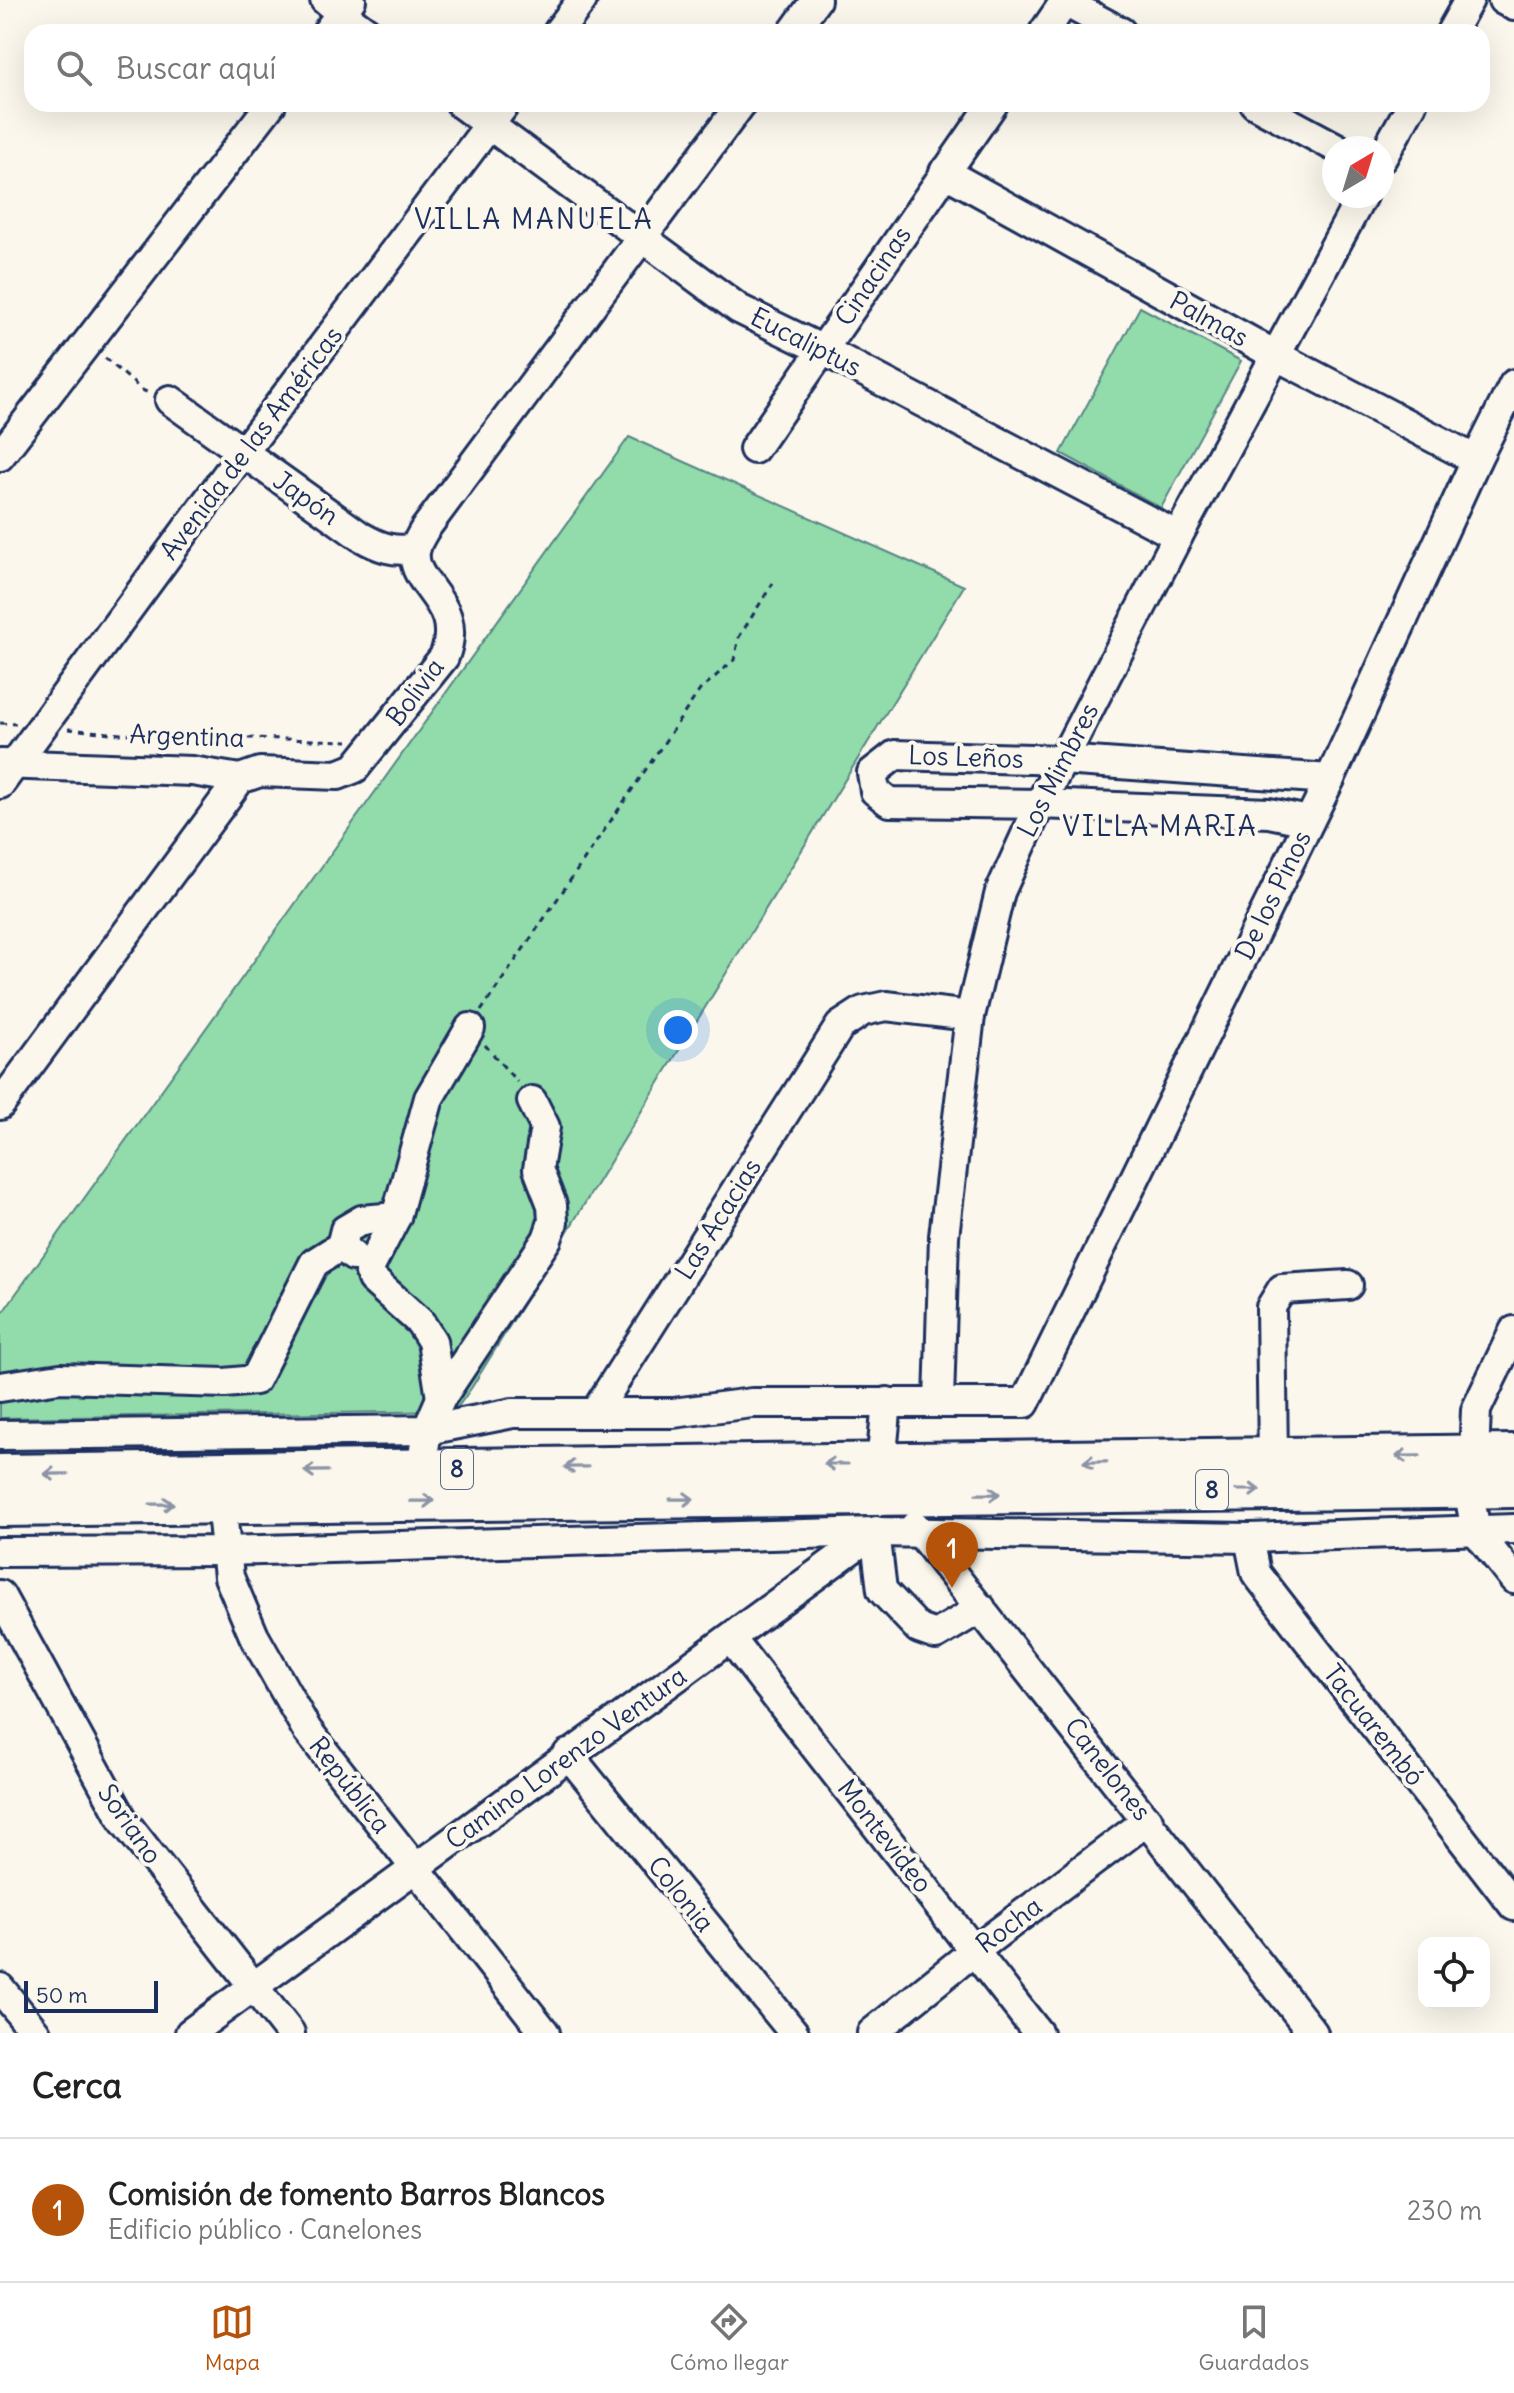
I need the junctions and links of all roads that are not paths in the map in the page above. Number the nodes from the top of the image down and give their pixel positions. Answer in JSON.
{"nodes":[{"id":1,"x":582,"y":0,"type":"edge"},
{"id":2,"x":816,"y":0,"type":"edge"},
{"id":3,"x":1469,"y":0,"type":"edge"},
{"id":4,"x":1503,"y":0,"type":"edge"},
{"id":5,"x":1066,"y":1,"type":"edge"},
{"id":6,"x":1514,"y":6,"type":"edge"},
{"id":7,"x":336,"y":11,"type":"edge"},
{"id":8,"x":355,"y":24,"type":"edge"},
{"id":9,"x":564,"y":24,"type":"edge"},
{"id":10,"x":799,"y":24,"type":"edge"},
{"id":11,"x":1050,"y":24,"type":"edge"},
{"id":12,"x":1107,"y":24,"type":"edge"},
{"id":13,"x":1456,"y":24,"type":"edge"},
{"id":14,"x":265,"y":112,"type":"edge"},
{"id":15,"x":735,"y":112,"type":"edge"},
{"id":16,"x":987,"y":112,"type":"edge"},
{"id":17,"x":1270,"y":112,"type":"edge"},
{"id":18,"x":1408,"y":112,"type":"edge"},
{"id":19,"x":497,"y":115,"type":"edge"},
{"id":20,"x":1394,"y":136,"type":"edge"},
{"id":21,"x":1322,"y":140,"type":"edge"},
{"id":22,"x":944,"y":172,"type":"junction"},
{"id":23,"x":1356,"y":208,"type":"edge"},
{"id":24,"x":643,"y":238,"type":"junction"},
{"id":25,"x":823,"y":350,"type":"junction"},
{"id":26,"x":1277,"y":356,"type":"junction"},
{"id":27,"x":1514,"y":384,"type":"edge"},
{"id":28,"x":170,"y":400,"type":"road end"},
{"id":29,"x":754,"y":449,"type":"dead end"},
{"id":30,"x":242,"y":454,"type":"junction"},
{"id":31,"x":0,"y":456,"type":"edge"},
{"id":32,"x":1476,"y":460,"type":"junction"},
{"id":33,"x":1178,"y":536,"type":"junction"},
{"id":34,"x":416,"y":548,"type":"junction"},
{"id":35,"x":1062,"y":760,"type":"junction"},
{"id":36,"x":5,"y":771,"type":"edge"},
{"id":37,"x":240,"y":779,"type":"junction"},
{"id":38,"x":1330,"y":779,"type":"junction"},
{"id":39,"x":1040,"y":804,"type":"junction"},
{"id":40,"x":1309,"y":821,"type":"junction"},
{"id":41,"x":970,"y":1016,"type":"junction"},
{"id":42,"x":470,"y":1028,"type":"road end"},
{"id":43,"x":532,"y":1101,"type":"road end"},
{"id":44,"x":0,"y":1105,"type":"edge"},
{"id":45,"x":396,"y":1217,"type":"junction"},
{"id":46,"x":341,"y":1246,"type":"junction"},
{"id":47,"x":369,"y":1269,"type":"junction"},
{"id":48,"x":1348,"y":1285,"type":"dead end"},
{"id":49,"x":1514,"y":1331,"type":"edge"},
{"id":50,"x":0,"y":1387,"type":"edge"},
{"id":51,"x":441,"y":1398,"type":"junction"},
{"id":52,"x":887,"y":1402,"type":"junction"},
{"id":53,"x":939,"y":1402,"type":"junction"},
{"id":54,"x":596,"y":1411,"type":"junction"},
{"id":55,"x":427,"y":1430,"type":"junction"},
{"id":56,"x":0,"y":1435,"type":"edge"},
{"id":57,"x":1514,"y":1455,"type":"edge"},
{"id":58,"x":1273,"y":1458,"type":"junction"},
{"id":59,"x":421,"y":1469,"type":"junction"},
{"id":60,"x":1471,"y":1472,"type":"junction"},
{"id":61,"x":0,"y":1475,"type":"edge"},
{"id":62,"x":901,"y":1482,"type":"junction"},
{"id":63,"x":1514,"y":1487,"type":"edge"},
{"id":64,"x":606,"y":1500,"type":"junction"},
{"id":65,"x":221,"y":1503,"type":"junction"},
{"id":66,"x":0,"y":1506,"type":"edge"},
{"id":67,"x":743,"y":1518,"type":"junction"},
{"id":68,"x":1514,"y":1529,"type":"edge"},
{"id":69,"x":1476,"y":1531,"type":"junction"},
{"id":70,"x":875,"y":1532,"type":"junction"},
{"id":71,"x":922,"y":1534,"type":"junction"},
{"id":72,"x":1249,"y":1538,"type":"junction"},
{"id":73,"x":607,"y":1539,"type":"junction"},
{"id":74,"x":224,"y":1551,"type":"junction"},
{"id":75,"x":0,"y":1552,"type":"edge"},
{"id":76,"x":1514,"y":1579,"type":"edge"},
{"id":77,"x":0,"y":1595,"type":"edge"},
{"id":78,"x":981,"y":1608,"type":"junction"},
{"id":79,"x":731,"y":1639,"type":"junction"},
{"id":80,"x":568,"y":1754,"type":"junction"},
{"id":81,"x":1148,"y":1820,"type":"junction"},
{"id":82,"x":415,"y":1867,"type":"junction"},
{"id":83,"x":1514,"y":1906,"type":"edge"},
{"id":84,"x":974,"y":1951,"type":"junction"},
{"id":85,"x":254,"y":1985,"type":"junction"},
{"id":86,"x":0,"y":1988,"type":"edge"},
{"id":87,"x":36,"y":2033,"type":"edge"},
{"id":88,"x":190,"y":2033,"type":"edge"},
{"id":89,"x":290,"y":2033,"type":"edge"},
{"id":90,"x":545,"y":2033,"type":"edge"},
{"id":91,"x":794,"y":2033,"type":"edge"},
{"id":92,"x":872,"y":2033,"type":"edge"},
{"id":93,"x":1038,"y":2033,"type":"edge"},
{"id":94,"x":1313,"y":2033,"type":"edge"}],
"edges":[{"from":1,"to":9,"type":"street"},
{"from":2,"to":10,"type":"street"},
{"from":3,"to":13,"type":"street"},
{"from":4,"to":6,"type":"street"},
{"from":5,"to":11,"type":"street"},
{"from":5,"to":12,"type":"street"},
{"from":7,"to":8,"type":"street"},
{"from":14,"to":31,"type":"street"},
{"from":15,"to":24,"type":"street"},
{"from":16,"to":22,"type":"street","name":"Cinacinas"},
{"from":17,"to":21,"type":"street"},
{"from":18,"to":20,"type":"street"},
{"from":19,"to":24,"type":"street","name":"Eucaliptus"},
{"from":19,"to":30,"type":"street","name":"Avenida de las Américas"},
{"from":22,"to":25,"type":"street","name":"Cinacinas"},
{"from":22,"to":26,"type":"street","name":"Palmas"},
{"from":23,"to":26,"type":"street","name":"Los Mimbres"},
{"from":24,"to":25,"type":"street","name":"Eucaliptus"},
{"from":24,"to":34,"type":"street"},
{"from":25,"to":29,"type":"street","name":"Cinacinas"},
{"from":25,"to":33,"type":"street","name":"Eucaliptus"},
{"from":26,"to":32,"type":"street","name":"Palmas"},
{"from":26,"to":33,"type":"street","name":"Los Mimbres"},
{"from":27,"to":32,"type":"street","name":"De los Pinos"},
{"from":28,"to":30,"type":"street","name":"Japón"},
{"from":30,"to":34,"type":"street","name":"Japón"},
{"from":30,"to":36,"type":"street","name":"Avenida de las Américas"},
{"from":32,"to":38,"type":"street","name":"De los Pinos"},
{"from":33,"to":35,"type":"street","name":"Los Mimbres"},
{"from":34,"to":37,"type":"street","name":"Bolivia"},
{"from":35,"to":38,"type":"street","name":"Los Leños"},
{"from":35,"to":39,"type":"street","name":"Los Mimbres"},
{"from":35,"to":39,"type":"street","name":"Los Leños"},
{"from":36,"to":37,"type":"street","name":"Argentina"},
{"from":37,"to":44,"type":"street"},
{"from":38,"to":40,"type":"street","name":"De los Pinos"},
{"from":39,"to":40,"type":"street","name":"Los Leños"},
{"from":39,"to":41,"type":"street","name":"Los Mimbres"},
{"from":40,"to":53,"type":"street","name":"De los Pinos"},
{"from":41,"to":53,"type":"street","name":"Los Mimbres"},
{"from":41,"to":54,"type":"street","name":"Las Acacias"},
{"from":42,"to":45,"type":"street"},
{"from":43,"to":51,"type":"street"},
{"from":45,"to":46,"type":"street"},
{"from":45,"to":47,"type":"street"},
{"from":46,"to":47,"type":"street"},
{"from":46,"to":50,"type":"street"},
{"from":47,"to":51,"type":"street"},
{"from":48,"to":58,"type":"street"},
{"from":49,"to":60,"type":"street"},
{"from":51,"to":55,"type":"street"},
{"from":52,"to":53,"type":"street"},
{"from":52,"to":54,"type":"street"},
{"from":52,"to":62,"type":"street"},
{"from":54,"to":55,"type":"street"},
{"from":55,"to":56,"type":"street"},
{"from":55,"to":59,"type":"street"},
{"from":57,"to":60,"type":"highway","number":"8"},
{"from":60,"to":58,"type":"highway","number":"8","one_way":true},
{"from":58,"to":62,"type":"highway","number":"8","one_way":true},
{"from":59,"to":61,"type":"highway","number":"8","one_way":true},
{"from":62,"to":59,"type":"highway","number":"8","one_way":true},
{"from":62,"to":60,"type":"highway","number":"8","one_way":true},
{"from":60,"to":63,"type":"highway","number":"8"},
{"from":60,"to":69,"type":"street"},
{"from":62,"to":67,"type":"highway","number":"8"},
{"from":62,"to":70,"type":"street","name":"Camino Lorenzo Ventura"},
{"from":62,"to":71,"type":"street","name":"Canelones"},
{"from":65,"to":64,"type":"highway","number":"8","one_way":true},
{"from":64,"to":67,"type":"highway","number":"8","one_way":true},
{"from":64,"to":73,"type":"street"},
{"from":66,"to":65,"type":"highway","number":"8","one_way":true},
{"from":65,"to":74,"type":"street","name":"República"},
{"from":67,"to":70,"type":"street"},
{"from":67,"to":73,"type":"street"},
{"from":68,"to":69,"type":"street"},
{"from":69,"to":72,"type":"street"},
{"from":69,"to":76,"type":"street"},
{"from":70,"to":71,"type":"street"},
{"from":70,"to":78,"type":"street"},
{"from":70,"to":79,"type":"street","name":"Camino Lorenzo Ventura"},
{"from":71,"to":72,"type":"street"},
{"from":71,"to":78,"type":"street","name":"Canelones"},
{"from":72,"to":83,"type":"street","name":"Tacuarembó"},
{"from":73,"to":74,"type":"street"},
{"from":74,"to":75,"type":"street"},
{"from":74,"to":82,"type":"street","name":"República"},
{"from":77,"to":85,"type":"street","name":"Soriano"},
{"from":78,"to":81,"type":"street","name":"Canelones"},
{"from":79,"to":80,"type":"street","name":"Camino Lorenzo Ventura"},
{"from":79,"to":84,"type":"street","name":"Montevideo"},
{"from":80,"to":82,"type":"street","name":"Camino Lorenzo Ventura"},
{"from":80,"to":91,"type":"street","name":"Colonia"},
{"from":81,"to":84,"type":"street","name":"Rocha"},
{"from":81,"to":94,"type":"street","name":"Canelones"},
{"from":82,"to":85,"type":"street","name":"Camino Lorenzo Ventura"},
{"from":82,"to":90,"type":"street","name":"República"},
{"from":84,"to":92,"type":"street","name":"Rocha"},
{"from":84,"to":93,"type":"street","name":"Montevideo"},
{"from":85,"to":88,"type":"street","name":"Camino Lorenzo Ventura"},
{"from":85,"to":89,"type":"street","name":"Soriano"},
{"from":86,"to":87,"type":"street"}]}
